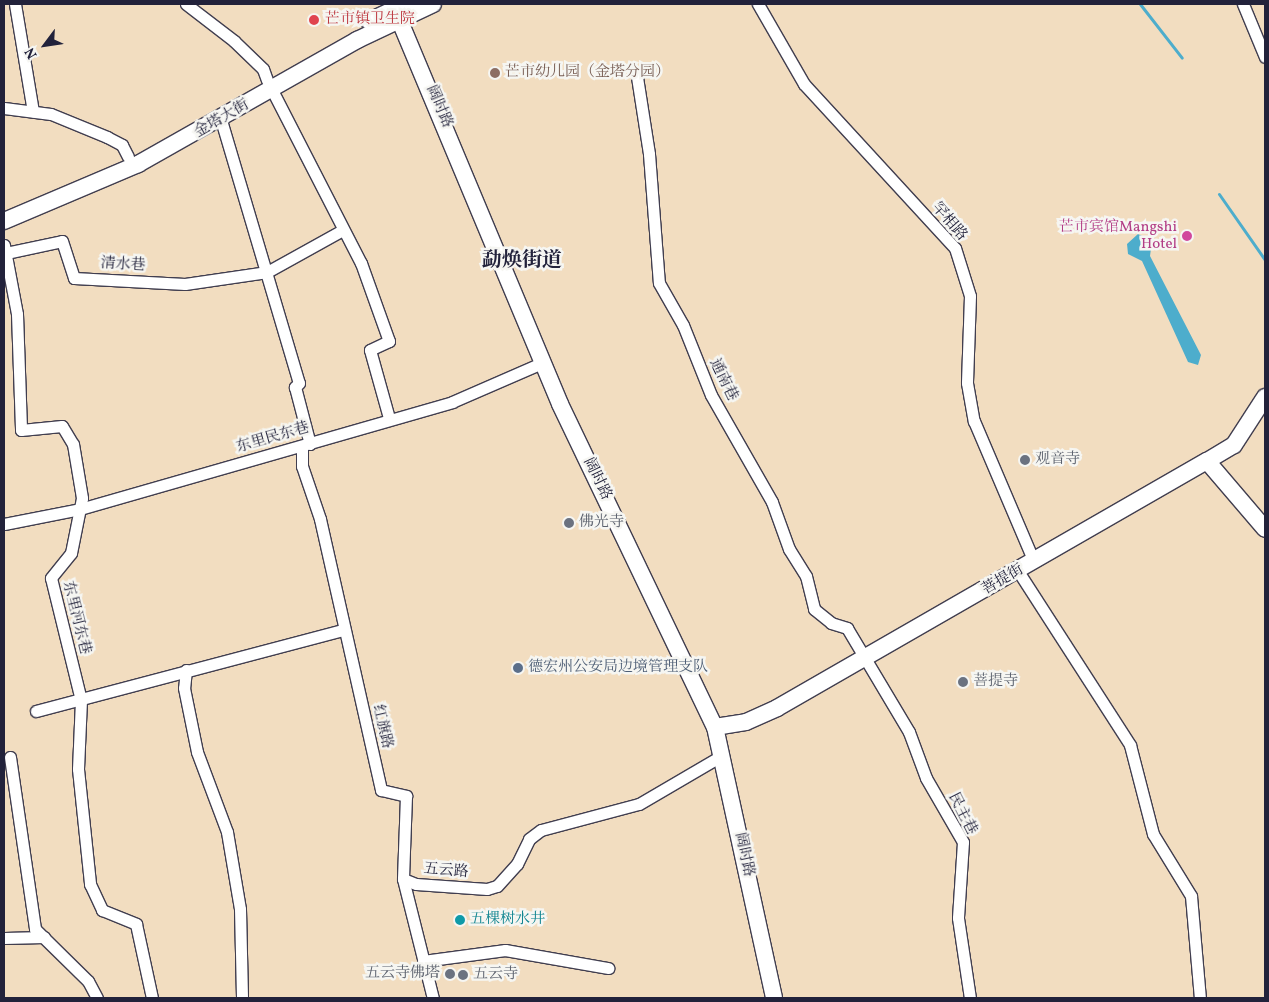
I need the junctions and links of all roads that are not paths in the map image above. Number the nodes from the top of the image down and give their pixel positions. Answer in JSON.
{"nodes":[{"id":1,"x":15,"y":4,"type":"edge"},
{"id":2,"x":186,"y":4,"type":"edge"},
{"id":3,"x":433,"y":4,"type":"edge"},
{"id":4,"x":758,"y":4,"type":"edge"},
{"id":5,"x":1242,"y":4,"type":"edge"},
{"id":6,"x":396,"y":9,"type":"edge"},
{"id":7,"x":1265,"y":57,"type":"edge"},
{"id":8,"x":637,"y":77,"type":"dead end"},
{"id":9,"x":269,"y":85,"type":"junction"},
{"id":10,"x":4,"y":108,"type":"edge"},
{"id":11,"x":33,"y":112,"type":"junction"},
{"id":12,"x":221,"y":120,"type":"junction"},
{"id":13,"x":128,"y":157,"type":"junction"},
{"id":14,"x":4,"y":209,"type":"edge"},
{"id":15,"x":4,"y":220,"type":"edge"},
{"id":16,"x":341,"y":231,"type":"junction"},
{"id":17,"x":5,"y":249,"type":"edge"},
{"id":18,"x":266,"y":272,"type":"junction"},
{"id":19,"x":544,"y":362,"type":"junction"},
{"id":20,"x":1265,"y":397,"type":"edge"},
{"id":21,"x":390,"y":418,"type":"junction"},
{"id":22,"x":306,"y":445,"type":"junction"},
{"id":23,"x":1208,"y":461,"type":"junction"},
{"id":24,"x":80,"y":509,"type":"junction"},
{"id":25,"x":4,"y":524,"type":"edge"},
{"id":26,"x":1265,"y":529,"type":"edge"},
{"id":27,"x":1034,"y":562,"type":"junction"},
{"id":28,"x":1018,"y":571,"type":"junction"},
{"id":29,"x":342,"y":630,"type":"junction"},
{"id":30,"x":863,"y":661,"type":"junction"},
{"id":31,"x":186,"y":670,"type":"junction"},
{"id":32,"x":81,"y":700,"type":"junction"},
{"id":33,"x":36,"y":711,"type":"dead end"},
{"id":34,"x":714,"y":727,"type":"junction"},
{"id":35,"x":723,"y":755,"type":"junction"},
{"id":36,"x":10,"y":757,"type":"dead end"},
{"id":37,"x":403,"y":878,"type":"junction"},
{"id":38,"x":44,"y":937,"type":"junction"},
{"id":39,"x":4,"y":938,"type":"edge"},
{"id":40,"x":424,"y":961,"type":"junction"},
{"id":41,"x":608,"y":968,"type":"dead end"},
{"id":42,"x":97,"y":998,"type":"edge"},
{"id":43,"x":152,"y":998,"type":"edge"},
{"id":44,"x":242,"y":998,"type":"edge"},
{"id":45,"x":433,"y":998,"type":"edge"},
{"id":46,"x":774,"y":998,"type":"edge"},
{"id":47,"x":970,"y":998,"type":"edge"},
{"id":48,"x":1200,"y":998,"type":"edge"}],
"edges":[{"from":1,"to":11,"type":"street"},
{"from":2,"to":9,"type":"street"},
{"from":3,"to":6,"type":"main road","name":"金塔大街"},
{"from":4,"to":27,"type":"street","name":"罕相路"},
{"from":5,"to":7,"type":"street"},
{"from":6,"to":9,"type":"main road","name":"金塔大街"},
{"from":6,"to":19,"type":"main road","name":"阔时路"},
{"from":8,"to":30,"type":"street","name":"通南巷"},
{"from":9,"to":12,"type":"main road","name":"金塔大街"},
{"from":9,"to":13,"type":"main road","name":"金塔大街"},
{"from":9,"to":16,"type":"street"},
{"from":10,"to":11,"type":"street"},
{"from":11,"to":13,"type":"street"},
{"from":12,"to":15,"type":"main road","name":"金塔大街"},
{"from":12,"to":18,"type":"street"},
{"from":13,"to":14,"type":"main road","name":"金塔大街"},
{"from":16,"to":18,"type":"street","name":"清水巷"},
{"from":16,"to":21,"type":"street"},
{"from":17,"to":18,"type":"street","name":"清水巷"},
{"from":17,"to":24,"type":"street","name":"东里河东巷"},
{"from":18,"to":22,"type":"street"},
{"from":19,"to":21,"type":"street","name":"东里民东巷"},
{"from":19,"to":34,"type":"main road","name":"阔时路"},
{"from":20,"to":23,"type":"main road","name":"菩提街"},
{"from":21,"to":22,"type":"street","name":"东里民东巷"},
{"from":22,"to":24,"type":"street","name":"东里民东巷"},
{"from":22,"to":29,"type":"street","name":"红旗路"},
{"from":23,"to":26,"type":"main road"},
{"from":23,"to":27,"type":"main road","name":"菩提街"},
{"from":24,"to":25,"type":"street","name":"东里民东巷"},
{"from":24,"to":32,"type":"street","name":"东里河东巷"},
{"from":27,"to":28,"type":"main road","name":"菩提街"},
{"from":28,"to":30,"type":"main road","name":"菩提街"},
{"from":28,"to":48,"type":"street"},
{"from":29,"to":31,"type":"street"},
{"from":29,"to":37,"type":"street","name":"红旗路"},
{"from":30,"to":34,"type":"main road","name":"菩提街"},
{"from":30,"to":47,"type":"street","name":"民主巷"},
{"from":31,"to":32,"type":"street"},
{"from":31,"to":44,"type":"street"},
{"from":32,"to":33,"type":"street"},
{"from":32,"to":43,"type":"street","name":"东里河东巷"},
{"from":34,"to":35,"type":"main road","name":"阔时路"},
{"from":35,"to":37,"type":"street","name":"五云路"},
{"from":35,"to":46,"type":"main road","name":"阔时路"},
{"from":36,"to":38,"type":"street"},
{"from":37,"to":40,"type":"street","name":"红旗路"},
{"from":38,"to":39,"type":"street"},
{"from":38,"to":42,"type":"street"},
{"from":40,"to":41,"type":"street"},
{"from":40,"to":45,"type":"street","name":"红旗路"}]}
